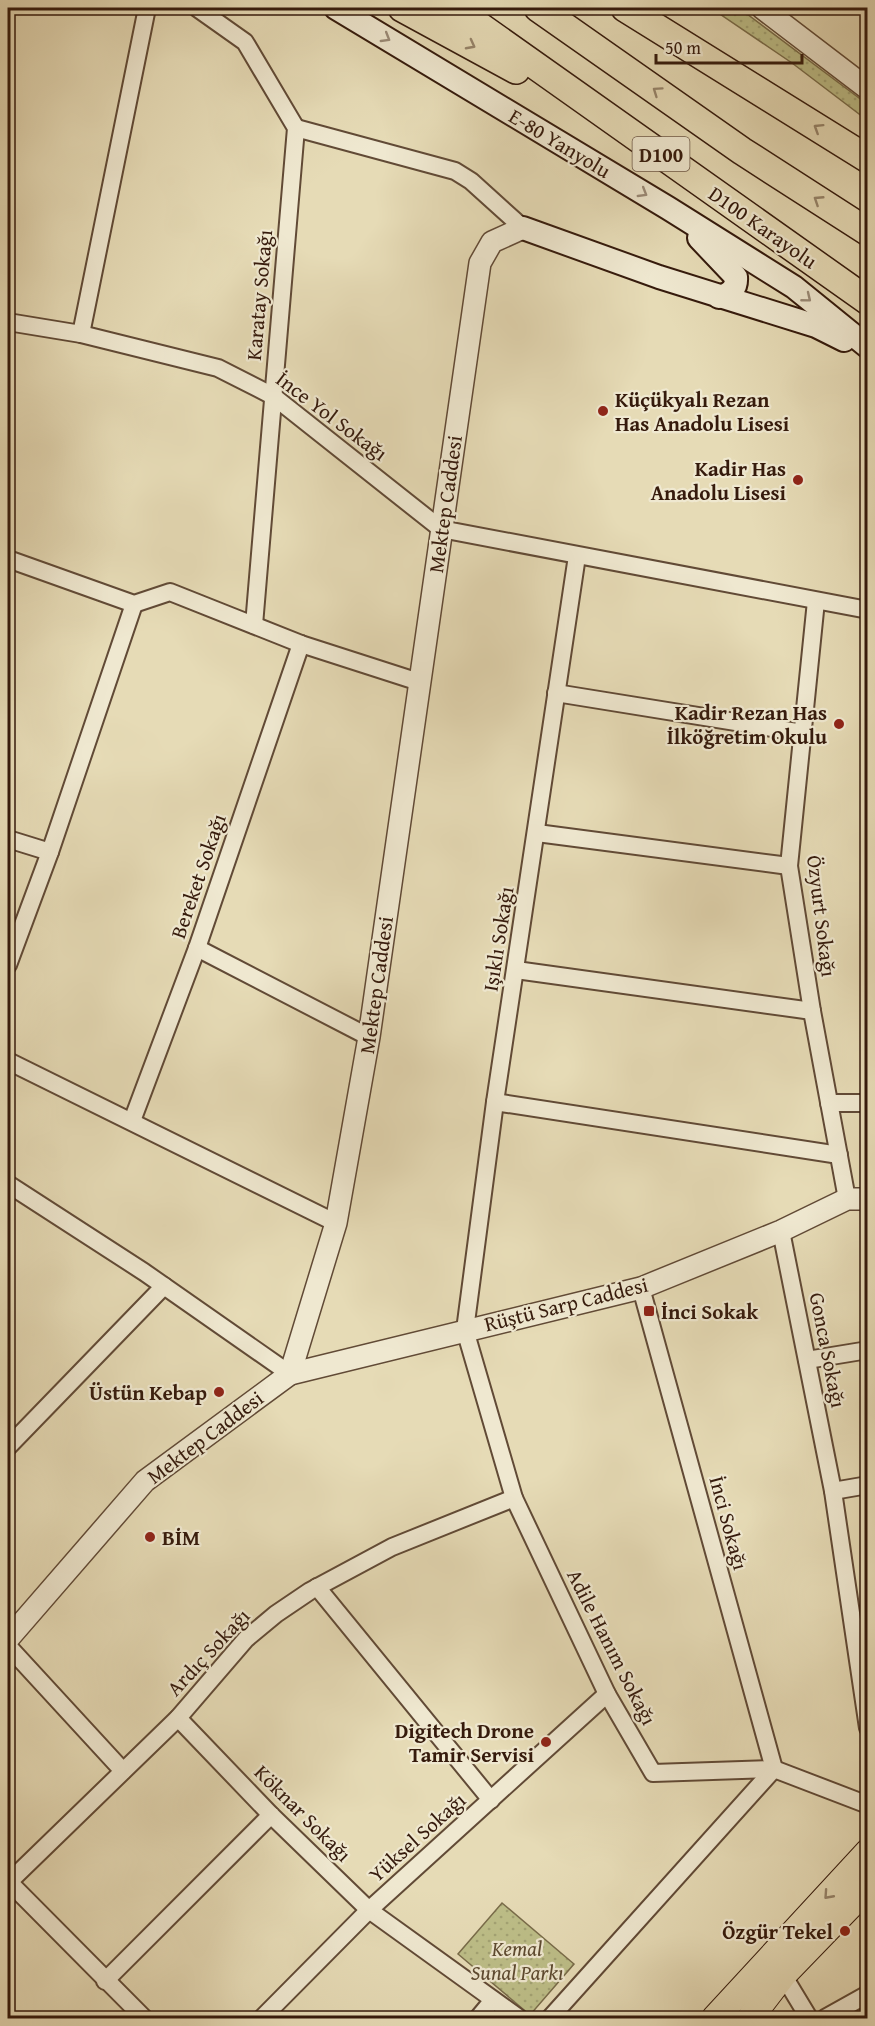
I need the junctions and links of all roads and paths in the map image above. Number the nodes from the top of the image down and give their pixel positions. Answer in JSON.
{"nodes":[{"id":1,"x":147,"y":8,"type":"edge"},
{"id":2,"x":197,"y":8,"type":"edge"},
{"id":3,"x":336,"y":8,"type":"edge"},
{"id":4,"x":402,"y":8,"type":"edge"},
{"id":5,"x":454,"y":8,"type":"edge"},
{"id":6,"x":538,"y":8,"type":"edge"},
{"id":7,"x":625,"y":8,"type":"edge"},
{"id":8,"x":762,"y":8,"type":"edge"},
{"id":9,"x":867,"y":89,"type":"edge"},
{"id":10,"x":296,"y":128,"type":"junction"},
{"id":11,"x":625,"y":129,"type":"junction"},
{"id":12,"x":867,"y":159,"type":"edge"},
{"id":13,"x":668,"y":208,"type":"junction"},
{"id":14,"x":523,"y":228,"type":"junction"},
{"id":15,"x":867,"y":232,"type":"edge"},
{"id":16,"x":719,"y":297,"type":"junction"},
{"id":17,"x":867,"y":301,"type":"edge"},
{"id":18,"x":8,"y":322,"type":"edge"},
{"id":19,"x":81,"y":334,"type":"junction"},
{"id":20,"x":867,"y":347,"type":"edge"},
{"id":21,"x":867,"y":352,"type":"edge"},
{"id":22,"x":273,"y":396,"type":"junction"},
{"id":23,"x":441,"y":529,"type":"junction"},
{"id":24,"x":577,"y":556,"type":"junction"},
{"id":25,"x":8,"y":559,"type":"edge"},
{"id":26,"x":816,"y":601,"type":"junction"},
{"id":27,"x":134,"y":604,"type":"junction"},
{"id":28,"x":867,"y":610,"type":"edge"},
{"id":29,"x":254,"y":625,"type":"junction"},
{"id":30,"x":301,"y":644,"type":"junction"},
{"id":31,"x":419,"y":682,"type":"junction"},
{"id":32,"x":556,"y":693,"type":"junction"},
{"id":33,"x":803,"y":733,"type":"junction"},
{"id":34,"x":537,"y":833,"type":"junction"},
{"id":35,"x":8,"y":839,"type":"edge"},
{"id":36,"x":50,"y":852,"type":"junction"},
{"id":37,"x":789,"y":866,"type":"junction"},
{"id":38,"x":197,"y":948,"type":"junction"},
{"id":39,"x":8,"y":965,"type":"edge"},
{"id":40,"x":516,"y":970,"type":"junction"},
{"id":41,"x":812,"y":1011,"type":"junction"},
{"id":42,"x":369,"y":1037,"type":"junction"},
{"id":43,"x":8,"y":1061,"type":"edge"},
{"id":44,"x":495,"y":1102,"type":"junction"},
{"id":45,"x":829,"y":1103,"type":"junction"},
{"id":46,"x":867,"y":1103,"type":"edge"},
{"id":47,"x":132,"y":1121,"type":"junction"},
{"id":48,"x":839,"y":1155,"type":"junction"},
{"id":49,"x":8,"y":1184,"type":"edge"},
{"id":50,"x":857,"y":1199,"type":"edge"},
{"id":51,"x":336,"y":1224,"type":"junction"},
{"id":52,"x":781,"y":1231,"type":"junction"},
{"id":53,"x":164,"y":1286,"type":"junction"},
{"id":54,"x":641,"y":1288,"type":"junction"},
{"id":55,"x":465,"y":1330,"type":"junction"},
{"id":56,"x":867,"y":1350,"type":"edge"},
{"id":57,"x":807,"y":1360,"type":"junction"},
{"id":58,"x":290,"y":1374,"type":"junction"},
{"id":59,"x":8,"y":1447,"type":"edge"},
{"id":60,"x":867,"y":1485,"type":"edge"},
{"id":61,"x":833,"y":1491,"type":"junction"},
{"id":62,"x":514,"y":1498,"type":"junction"},
{"id":63,"x":317,"y":1587,"type":"junction"},
{"id":64,"x":8,"y":1640,"type":"edge"},
{"id":65,"x":8,"y":1646,"type":"edge"},
{"id":66,"x":607,"y":1694,"type":"junction"},
{"id":67,"x":178,"y":1718,"type":"junction"},
{"id":68,"x":867,"y":1728,"type":"edge"},
{"id":69,"x":774,"y":1769,"type":"junction"},
{"id":70,"x":123,"y":1771,"type":"junction"},
{"id":71,"x":491,"y":1800,"type":"junction"},
{"id":72,"x":867,"y":1806,"type":"edge"},
{"id":73,"x":270,"y":1815,"type":"junction"},
{"id":74,"x":867,"y":1852,"type":"edge"},
{"id":75,"x":8,"y":1881,"type":"edge"},
{"id":76,"x":867,"y":1887,"type":"edge"},
{"id":77,"x":369,"y":1910,"type":"junction"},
{"id":78,"x":783,"y":1976,"type":"junction"},
{"id":79,"x":105,"y":1981,"type":"junction"},
{"id":80,"x":867,"y":1995,"type":"edge"},
{"id":81,"x":494,"y":2000,"type":"junction"},
{"id":82,"x":144,"y":2019,"type":"edge"},
{"id":83,"x":262,"y":2019,"type":"edge"},
{"id":84,"x":478,"y":2019,"type":"edge"},
{"id":85,"x":519,"y":2019,"type":"edge"},
{"id":86,"x":550,"y":2019,"type":"edge"},
{"id":87,"x":715,"y":2019,"type":"edge"},
{"id":88,"x":750,"y":2019,"type":"edge"},
{"id":89,"x":809,"y":2019,"type":"edge"},
{"id":90,"x":825,"y":2019,"type":"edge"}],
"edges":[{"from":1,"to":19,"type":"street"},
{"from":2,"to":10,"type":"street"},
{"from":3,"to":13,"type":"main road","name":"E-80 Yanyolu","one_way":true},
{"from":4,"to":11,"type":"highway","one_way":true},
{"from":5,"to":11,"type":"highway","name":"D100 Karayolu","number":"D100"},
{"from":15,"to":6,"type":"highway","number":"D100","one_way":true},
{"from":12,"to":7,"type":"highway","one_way":true},
{"from":8,"to":9,"type":"street"},
{"from":10,"to":14,"type":"street"},
{"from":10,"to":22,"type":"street","name":"Karatay Sokağı"},
{"from":11,"to":17,"type":"highway","name":"D100 Karayolu","number":"D100"},
{"from":13,"to":16,"type":"main road"},
{"from":13,"to":20,"type":"main road","name":"E-80 Yanyolu","one_way":true},
{"from":14,"to":16,"type":"main road"},
{"from":14,"to":23,"type":"street","name":"Mektep Caddesi"},
{"from":16,"to":21,"type":"main road"},
{"from":18,"to":19,"type":"street","name":"İnce Yol Sokağı"},
{"from":19,"to":22,"type":"street","name":"İnce Yol Sokağı"},
{"from":22,"to":23,"type":"street","name":"İnce Yol Sokağı"},
{"from":22,"to":29,"type":"street","name":"Karatay Sokağı"},
{"from":23,"to":24,"type":"street"},
{"from":23,"to":31,"type":"street","name":"Mektep Caddesi"},
{"from":24,"to":26,"type":"street"},
{"from":24,"to":32,"type":"street","name":"Işıklı Sokağı"},
{"from":25,"to":27,"type":"street"},
{"from":26,"to":28,"type":"street"},
{"from":26,"to":33,"type":"street","name":"Özyurt Sokağı"},
{"from":27,"to":29,"type":"street"},
{"from":27,"to":36,"type":"street"},
{"from":29,"to":30,"type":"street"},
{"from":30,"to":31,"type":"street"},
{"from":30,"to":38,"type":"street","name":"Bereket Sokağı"},
{"from":31,"to":42,"type":"street","name":"Mektep Caddesi"},
{"from":32,"to":33,"type":"street"},
{"from":32,"to":34,"type":"street","name":"Işıklı Sokağı"},
{"from":33,"to":37,"type":"street","name":"Özyurt Sokağı"},
{"from":34,"to":37,"type":"street"},
{"from":34,"to":40,"type":"street","name":"Işıklı Sokağı"},
{"from":35,"to":36,"type":"street"},
{"from":36,"to":39,"type":"street"},
{"from":37,"to":41,"type":"street","name":"Özyurt Sokağı"},
{"from":38,"to":42,"type":"street"},
{"from":38,"to":47,"type":"street","name":"Bereket Sokağı"},
{"from":40,"to":41,"type":"street"},
{"from":40,"to":44,"type":"street","name":"Işıklı Sokağı"},
{"from":41,"to":45,"type":"street","name":"Özyurt Sokağı"},
{"from":42,"to":51,"type":"street","name":"Mektep Caddesi"},
{"from":43,"to":47,"type":"street"},
{"from":44,"to":48,"type":"street"},
{"from":44,"to":55,"type":"street","name":"Işıklı Sokağı"},
{"from":45,"to":46,"type":"street"},
{"from":45,"to":48,"type":"street","name":"Özyurt Sokağı"},
{"from":47,"to":51,"type":"street"},
{"from":48,"to":50,"type":"street","name":"Özyurt Sokağı"},
{"from":49,"to":53,"type":"street"},
{"from":50,"to":52,"type":"street","name":"Rüştü Sarp Caddesi"},
{"from":51,"to":58,"type":"street","name":"Mektep Caddesi"},
{"from":52,"to":54,"type":"street","name":"Rüştü Sarp Caddesi"},
{"from":52,"to":57,"type":"street","name":"Gonca Sokağı"},
{"from":53,"to":58,"type":"street"},
{"from":53,"to":59,"type":"street"},
{"from":54,"to":55,"type":"street","name":"Rüştü Sarp Caddesi"},
{"from":54,"to":69,"type":"street","name":"İnci Sokağı"},
{"from":55,"to":58,"type":"street","name":"Rüştü Sarp Caddesi"},
{"from":55,"to":62,"type":"street","name":"Adile Hanım Sokağı"},
{"from":56,"to":57,"type":"street"},
{"from":57,"to":61,"type":"street","name":"Gonca Sokağı"},
{"from":58,"to":64,"type":"street","name":"Mektep Caddesi"},
{"from":60,"to":61,"type":"street"},
{"from":61,"to":68,"type":"street","name":"Gonca Sokağı"},
{"from":62,"to":63,"type":"street","name":"Ardıç Sokağı"},
{"from":62,"to":66,"type":"street","name":"Adile Hanım Sokağı"},
{"from":63,"to":67,"type":"street","name":"Ardıç Sokağı"},
{"from":63,"to":71,"type":"street"},
{"from":65,"to":70,"type":"street"},
{"from":66,"to":69,"type":"street","name":"Adile Hanım Sokağı"},
{"from":66,"to":71,"type":"street","name":"Yüksel Sokağı"},
{"from":67,"to":70,"type":"street","name":"Ardıç Sokağı"},
{"from":67,"to":73,"type":"street","name":"Köknar Sokağı"},
{"from":69,"to":72,"type":"street","name":"Adile Hanım Sokağı"},
{"from":69,"to":86,"type":"street"},
{"from":70,"to":75,"type":"street","name":"Ardıç Sokağı"},
{"from":71,"to":77,"type":"street","name":"Yüksel Sokağı"},
{"from":73,"to":77,"type":"street","name":"Köknar Sokağı"},
{"from":73,"to":79,"type":"street"},
{"from":74,"to":87,"type":"main road","one_way":true},
{"from":75,"to":79,"type":"street"},
{"from":76,"to":78,"type":"main road"},
{"from":77,"to":81,"type":"street","name":"Köknar Sokağı"},
{"from":77,"to":83,"type":"street","name":"Yüksel Sokağı"},
{"from":78,"to":88,"type":"main road"},
{"from":78,"to":89,"type":"street"},
{"from":79,"to":82,"type":"street"},
{"from":80,"to":90,"type":"street"},
{"from":81,"to":84,"type":"street"},
{"from":81,"to":85,"type":"street","name":"Köknar Sokağı"}]}
